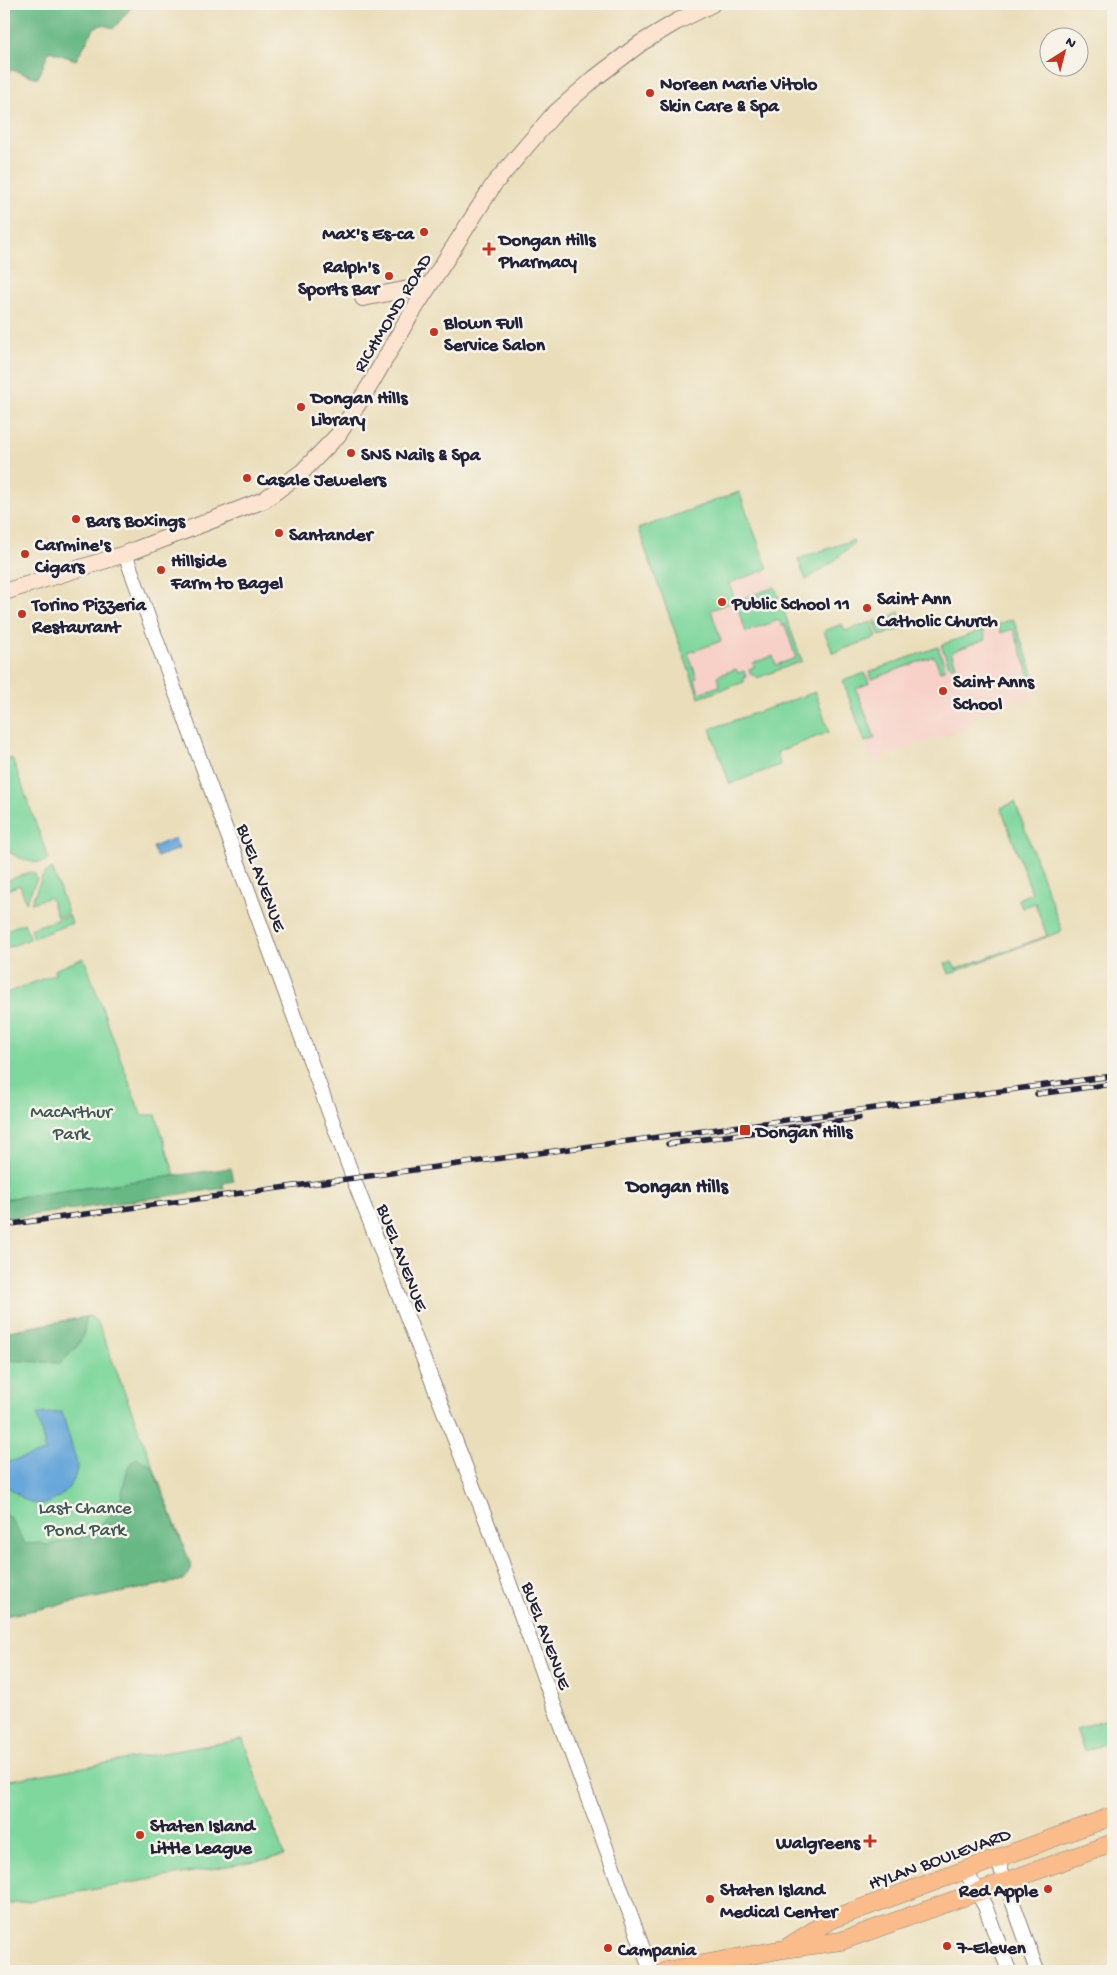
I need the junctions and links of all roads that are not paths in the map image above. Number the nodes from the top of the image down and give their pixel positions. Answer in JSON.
{"nodes":[{"id":1,"x":712,"y":4,"type":"edge"},
{"id":2,"x":429,"y":285,"type":"junction"},
{"id":3,"x":363,"y":298,"type":"dead end"},
{"id":4,"x":125,"y":554,"type":"junction"},
{"id":5,"x":4,"y":592,"type":"edge"},
{"id":6,"x":1113,"y":1816,"type":"edge"},
{"id":7,"x":1113,"y":1842,"type":"edge"},
{"id":8,"x":997,"y":1858,"type":"junction"},
{"id":9,"x":965,"y":1870,"type":"junction"},
{"id":10,"x":1006,"y":1882,"type":"junction"},
{"id":11,"x":977,"y":1892,"type":"junction"},
{"id":12,"x":784,"y":1949,"type":"junction"},
{"id":13,"x":652,"y":1971,"type":"edge"},
{"id":14,"x":666,"y":1971,"type":"edge"},
{"id":15,"x":1009,"y":1971,"type":"edge"},
{"id":16,"x":1037,"y":1971,"type":"edge"}],
"edges":[{"from":1,"to":2,"type":"main road","name":"RICHMOND ROAD"},
{"from":2,"to":3,"type":"main road"},
{"from":2,"to":4,"type":"main road","name":"RICHMOND ROAD"},
{"from":4,"to":5,"type":"main road","name":"RICHMOND ROAD"},
{"from":4,"to":13,"type":"street","name":"BUEL AVENUE"},
{"from":6,"to":8,"type":"main road","name":"HYLAN BOULEVARD"},
{"from":7,"to":10,"type":"main road","name":"HYLAN BOULEVARD"},
{"from":8,"to":9,"type":"main road","name":"HYLAN BOULEVARD"},
{"from":8,"to":10,"type":"street"},
{"from":9,"to":11,"type":"street"},
{"from":9,"to":12,"type":"main road","name":"HYLAN BOULEVARD"},
{"from":10,"to":11,"type":"main road","name":"HYLAN BOULEVARD"},
{"from":10,"to":16,"type":"street"},
{"from":11,"to":12,"type":"main road","name":"HYLAN BOULEVARD"},
{"from":11,"to":15,"type":"street"},
{"from":12,"to":14,"type":"main road","name":"HYLAN BOULEVARD"}]}
